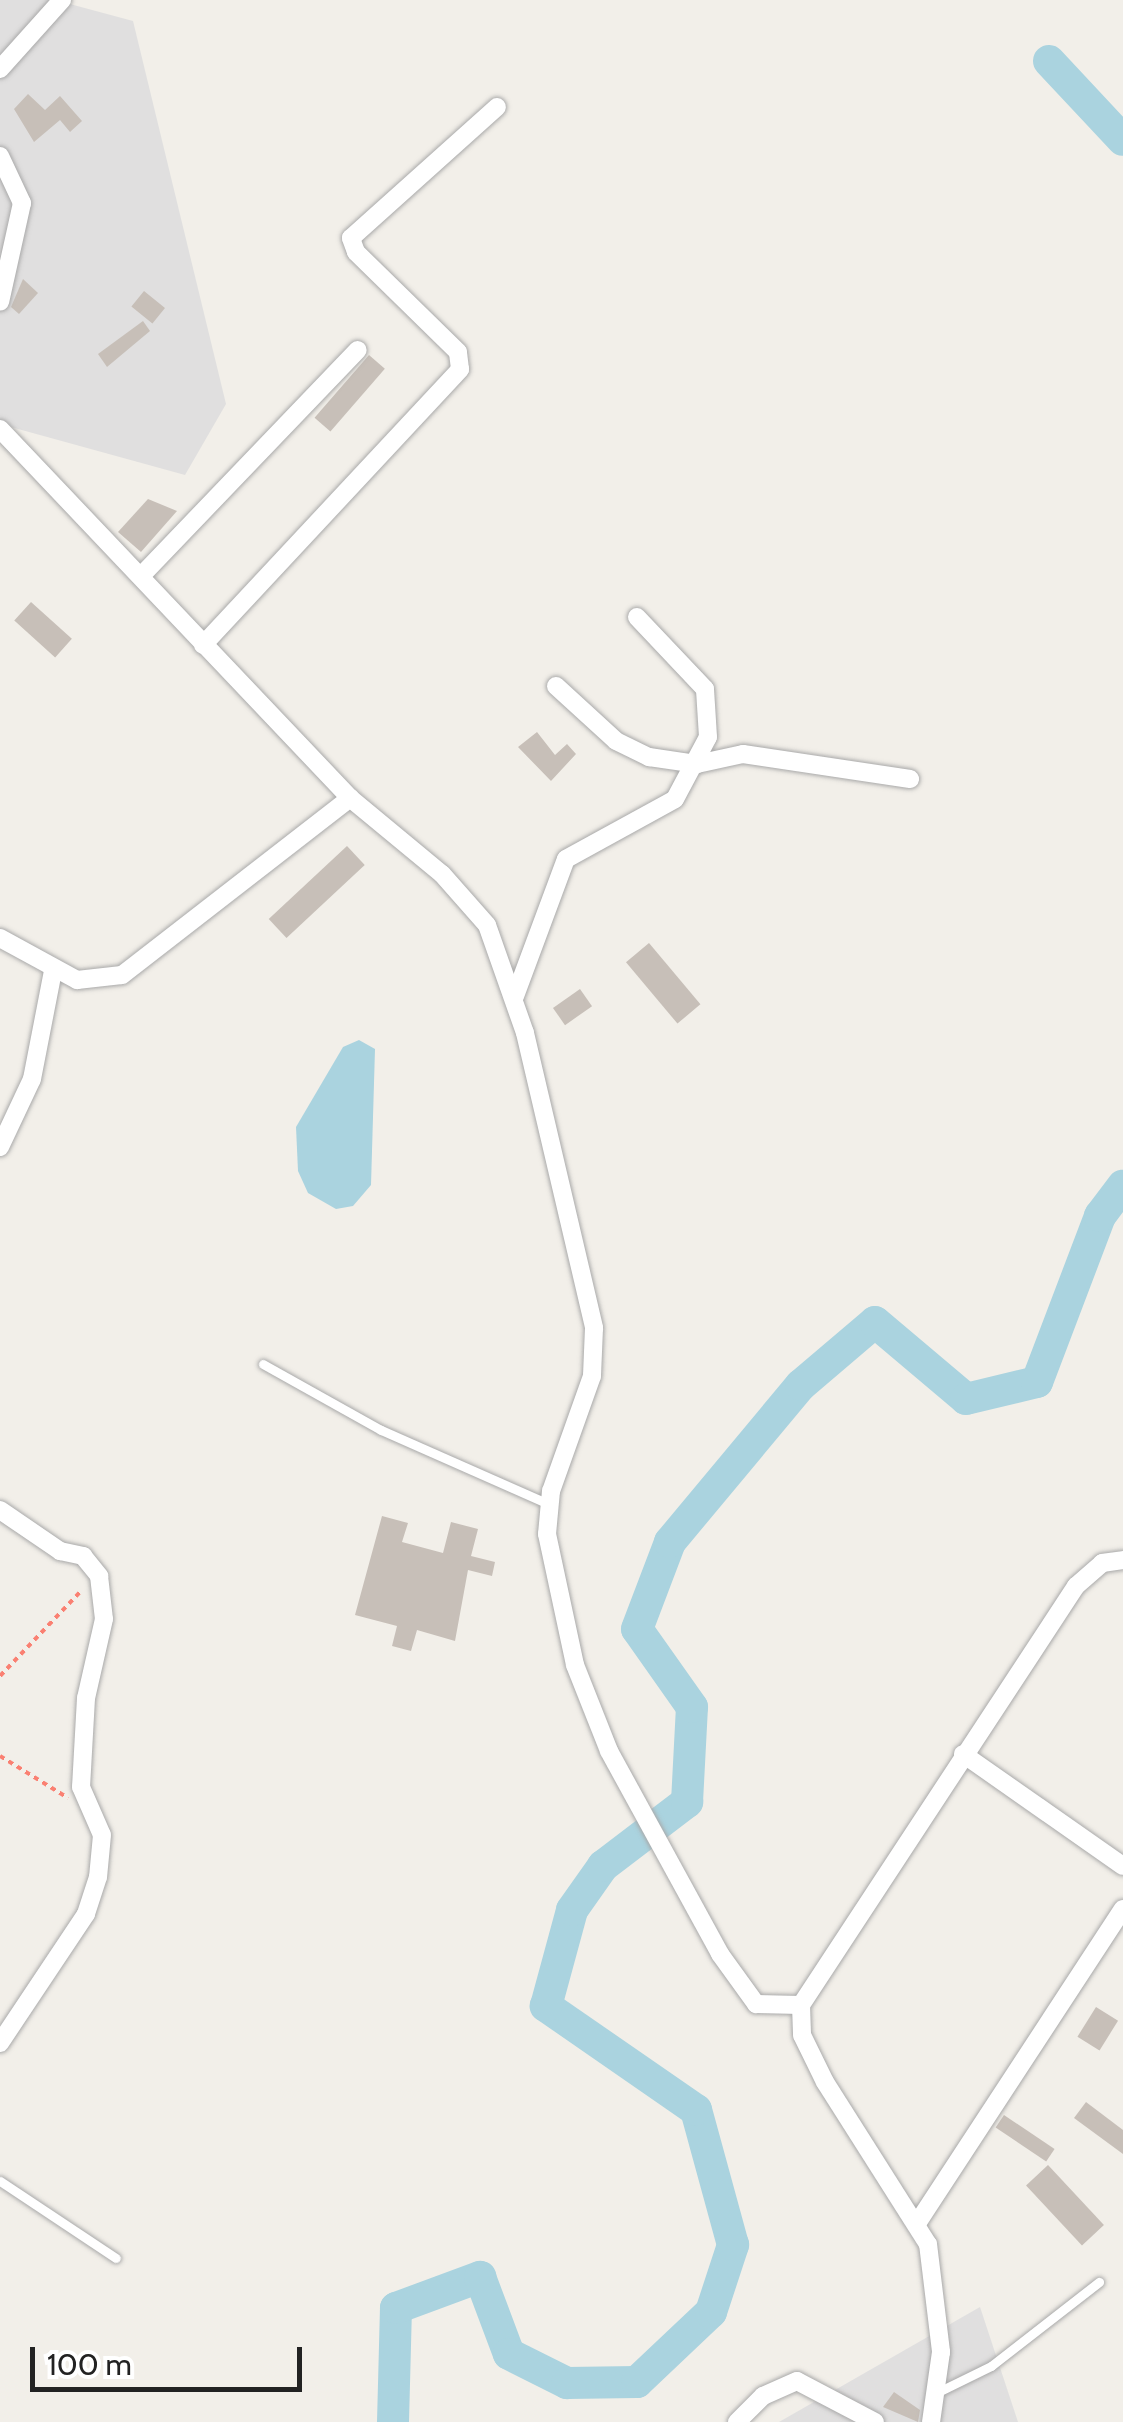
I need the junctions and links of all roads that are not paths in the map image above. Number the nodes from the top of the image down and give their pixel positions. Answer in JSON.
{"nodes":[{"id":1,"x":62,"y":0,"type":"edge"},
{"id":2,"x":0,"y":69,"type":"edge"},
{"id":3,"x":497,"y":108,"type":"dead end"},
{"id":4,"x":0,"y":156,"type":"edge"},
{"id":5,"x":0,"y":302,"type":"edge"},
{"id":6,"x":358,"y":350,"type":"dead end"},
{"id":7,"x":0,"y":429,"type":"edge"},
{"id":8,"x":141,"y":576,"type":"junction"},
{"id":9,"x":637,"y":617,"type":"dead end"},
{"id":10,"x":203,"y":645,"type":"junction"},
{"id":11,"x":556,"y":686,"type":"dead end"},
{"id":12,"x":697,"y":764,"type":"junction"},
{"id":13,"x":910,"y":779,"type":"dead end"},
{"id":14,"x":350,"y":798,"type":"junction"},
{"id":15,"x":0,"y":938,"type":"edge"},
{"id":16,"x":53,"y":972,"type":"junction"},
{"id":17,"x":515,"y":997,"type":"junction"},
{"id":18,"x":0,"y":1146,"type":"edge"},
{"id":19,"x":263,"y":1364,"type":"dead end"},
{"id":20,"x":549,"y":1504,"type":"junction"},
{"id":21,"x":0,"y":1510,"type":"edge"},
{"id":22,"x":1123,"y":1560,"type":"edge"},
{"id":23,"x":963,"y":1754,"type":"junction"},
{"id":24,"x":1123,"y":1866,"type":"edge"},
{"id":25,"x":1123,"y":1909,"type":"edge"},
{"id":26,"x":801,"y":2006,"type":"junction"},
{"id":27,"x":0,"y":2043,"type":"edge"},
{"id":28,"x":0,"y":2181,"type":"edge"},
{"id":29,"x":918,"y":2222,"type":"junction"},
{"id":30,"x":116,"y":2258,"type":"dead end"},
{"id":31,"x":1099,"y":2282,"type":"dead end"},
{"id":32,"x":938,"y":2392,"type":"junction"},
{"id":33,"x":737,"y":2422,"type":"edge"},
{"id":34,"x":874,"y":2422,"type":"edge"},
{"id":35,"x":930,"y":2422,"type":"edge"}],
"edges":[{"from":1,"to":2,"type":"street"},
{"from":3,"to":10,"type":"street"},
{"from":4,"to":5,"type":"street"},
{"from":6,"to":8,"type":"street"},
{"from":7,"to":8,"type":"street"},
{"from":8,"to":10,"type":"street"},
{"from":9,"to":12,"type":"street"},
{"from":10,"to":14,"type":"street"},
{"from":11,"to":12,"type":"street"},
{"from":12,"to":13,"type":"street"},
{"from":12,"to":17,"type":"street"},
{"from":14,"to":16,"type":"street"},
{"from":14,"to":17,"type":"street"},
{"from":15,"to":16,"type":"street"},
{"from":16,"to":18,"type":"street"},
{"from":17,"to":20,"type":"street"},
{"from":19,"to":20,"type":"lane"},
{"from":20,"to":26,"type":"street"},
{"from":21,"to":27,"type":"street"},
{"from":22,"to":23,"type":"street"},
{"from":23,"to":24,"type":"street"},
{"from":23,"to":26,"type":"street"},
{"from":25,"to":29,"type":"street"},
{"from":26,"to":29,"type":"street"},
{"from":28,"to":30,"type":"lane"},
{"from":29,"to":32,"type":"street"},
{"from":31,"to":32,"type":"lane"},
{"from":32,"to":35,"type":"street"},
{"from":33,"to":34,"type":"street"}]}
